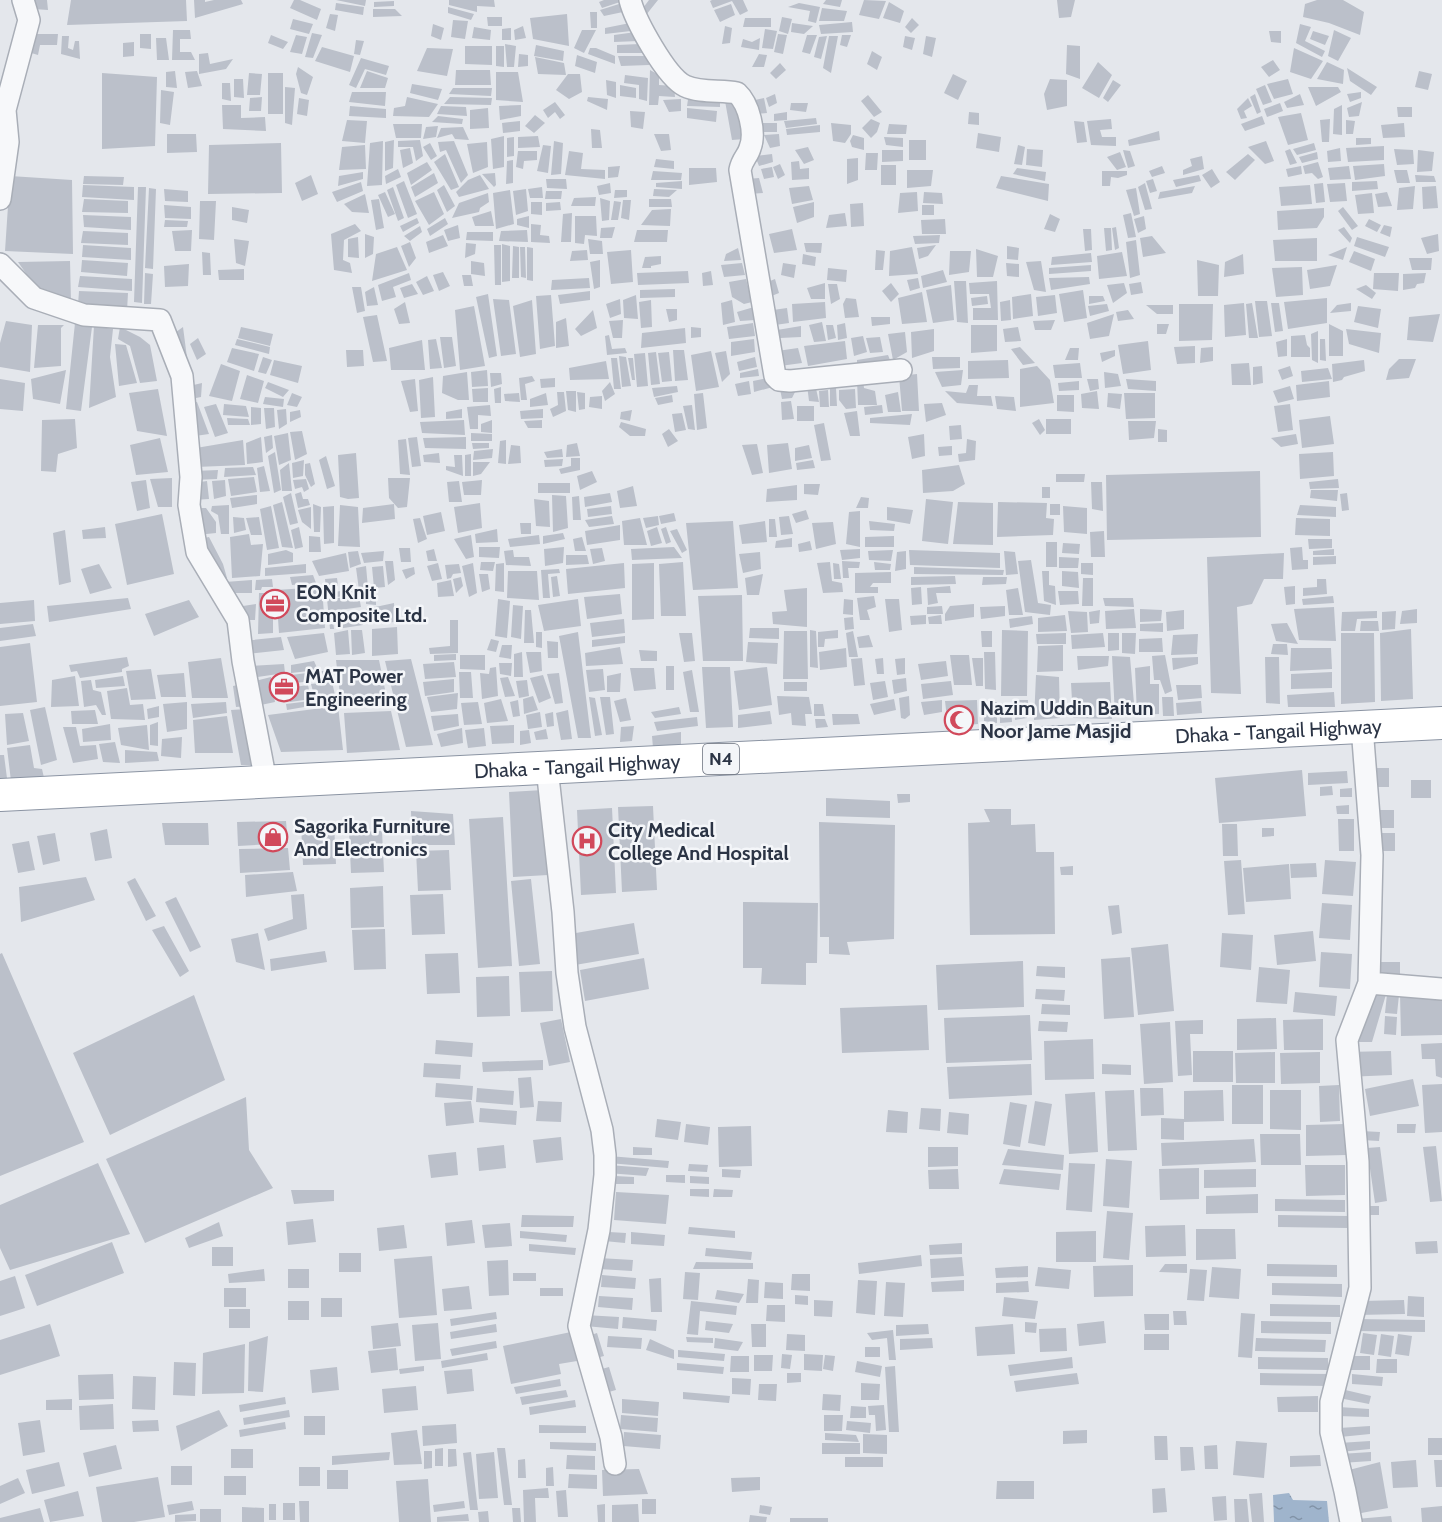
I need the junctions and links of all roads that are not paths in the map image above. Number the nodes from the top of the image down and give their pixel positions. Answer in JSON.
{"nodes":[{"id":1,"x":23,"y":0,"type":"edge"},
{"id":2,"x":630,"y":0,"type":"edge"},
{"id":3,"x":0,"y":199,"type":"edge"},
{"id":4,"x":0,"y":264,"type":"edge"},
{"id":5,"x":901,"y":370,"type":"dead end"},
{"id":6,"x":1442,"y":723,"type":"edge"},
{"id":7,"x":1362,"y":727,"type":"junction"},
{"id":8,"x":547,"y":768,"type":"junction"},
{"id":9,"x":267,"y":782,"type":"junction"},
{"id":10,"x":0,"y":795,"type":"edge"},
{"id":11,"x":1369,"y":982,"type":"junction"},
{"id":12,"x":1442,"y":989,"type":"edge"},
{"id":13,"x":615,"y":1464,"type":"dead end"},
{"id":14,"x":1350,"y":1522,"type":"edge"}],
"edges":[{"from":1,"to":3,"type":"street"},
{"from":2,"to":5,"type":"street"},
{"from":4,"to":9,"type":"street"},
{"from":6,"to":7,"type":"highway","name":"Dhaka - Tangail Highway","number":"N4"},
{"from":7,"to":8,"type":"highway","name":"Dhaka - Tangail Highway","number":"N4"},
{"from":7,"to":11,"type":"street"},
{"from":8,"to":9,"type":"highway","name":"Dhaka - Tangail Highway","number":"N4"},
{"from":8,"to":13,"type":"street"},
{"from":9,"to":10,"type":"highway","name":"Dhaka - Tangail Highway","number":"N4"},
{"from":11,"to":12,"type":"street"},
{"from":11,"to":14,"type":"street"}]}
